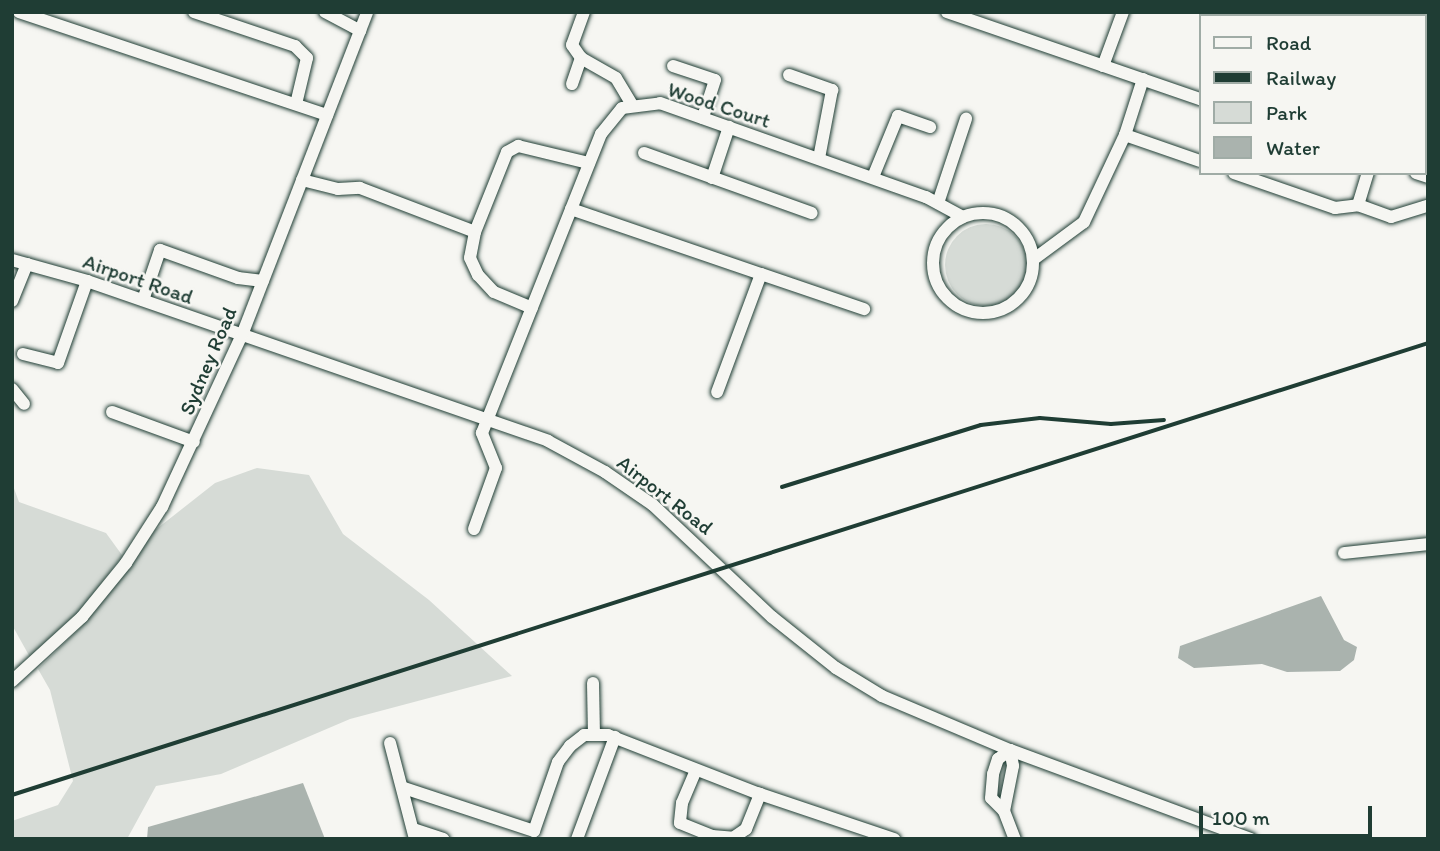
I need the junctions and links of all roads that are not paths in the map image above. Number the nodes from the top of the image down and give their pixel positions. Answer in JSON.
{"nodes":[{"id":1,"x":19,"y":12,"type":"edge"},
{"id":2,"x":194,"y":12,"type":"edge"},
{"id":3,"x":325,"y":12,"type":"edge"},
{"id":4,"x":367,"y":12,"type":"edge"},
{"id":5,"x":947,"y":12,"type":"edge"},
{"id":6,"x":1124,"y":12,"type":"edge"},
{"id":7,"x":580,"y":14,"type":"edge"},
{"id":8,"x":360,"y":31,"type":"junction"},
{"id":9,"x":581,"y":58,"type":"junction"},
{"id":10,"x":673,"y":66,"type":"dead end"},
{"id":11,"x":1103,"y":66,"type":"junction"},
{"id":12,"x":789,"y":75,"type":"dead end"},
{"id":13,"x":1143,"y":79,"type":"junction"},
{"id":14,"x":572,"y":84,"type":"dead end"},
{"id":15,"x":1198,"y":98,"type":"edge"},
{"id":16,"x":296,"y":104,"type":"junction"},
{"id":17,"x":632,"y":105,"type":"junction"},
{"id":18,"x":327,"y":115,"type":"junction"},
{"id":19,"x":703,"y":118,"type":"junction"},
{"id":20,"x":966,"y":119,"type":"dead end"},
{"id":21,"x":729,"y":127,"type":"junction"},
{"id":22,"x":930,"y":127,"type":"dead end"},
{"id":23,"x":1125,"y":135,"type":"junction"},
{"id":24,"x":644,"y":153,"type":"dead end"},
{"id":25,"x":819,"y":158,"type":"junction"},
{"id":26,"x":1198,"y":160,"type":"edge"},
{"id":27,"x":589,"y":163,"type":"junction"},
{"id":28,"x":1240,"y":175,"type":"edge"},
{"id":29,"x":1367,"y":175,"type":"edge"},
{"id":30,"x":873,"y":177,"type":"junction"},
{"id":31,"x":712,"y":178,"type":"junction"},
{"id":32,"x":302,"y":180,"type":"junction"},
{"id":33,"x":938,"y":203,"type":"junction"},
{"id":34,"x":1358,"y":205,"type":"junction"},
{"id":35,"x":1428,"y":206,"type":"edge"},
{"id":36,"x":571,"y":209,"type":"junction"},
{"id":37,"x":812,"y":213,"type":"dead end"},
{"id":38,"x":963,"y":217,"type":"junction"},
{"id":39,"x":475,"y":232,"type":"junction"},
{"id":40,"x":1034,"y":259,"type":"junction"},
{"id":41,"x":12,"y":260,"type":"edge"},
{"id":42,"x":27,"y":264,"type":"junction"},
{"id":43,"x":761,"y":274,"type":"junction"},
{"id":44,"x":87,"y":281,"type":"junction"},
{"id":45,"x":263,"y":281,"type":"junction"},
{"id":46,"x":143,"y":300,"type":"junction"},
{"id":47,"x":12,"y":301,"type":"edge"},
{"id":48,"x":532,"y":308,"type":"junction"},
{"id":49,"x":864,"y":309,"type":"dead end"},
{"id":50,"x":242,"y":335,"type":"junction"},
{"id":51,"x":23,"y":354,"type":"dead end"},
{"id":52,"x":12,"y":388,"type":"edge"},
{"id":53,"x":717,"y":392,"type":"dead end"},
{"id":54,"x":24,"y":404,"type":"dead end"},
{"id":55,"x":112,"y":412,"type":"dead end"},
{"id":56,"x":488,"y":418,"type":"junction"},
{"id":57,"x":194,"y":442,"type":"junction"},
{"id":58,"x":474,"y":529,"type":"dead end"},
{"id":59,"x":1428,"y":544,"type":"edge"},
{"id":60,"x":1344,"y":553,"type":"dead end"},
{"id":61,"x":12,"y":681,"type":"edge"},
{"id":62,"x":593,"y":683,"type":"dead end"},
{"id":63,"x":594,"y":735,"type":"junction"},
{"id":64,"x":615,"y":737,"type":"junction"},
{"id":65,"x":390,"y":743,"type":"dead end"},
{"id":66,"x":1010,"y":750,"type":"junction"},
{"id":67,"x":696,"y":770,"type":"junction"},
{"id":68,"x":404,"y":789,"type":"junction"},
{"id":69,"x":760,"y":794,"type":"junction"},
{"id":70,"x":414,"y":834,"type":"edge"},
{"id":71,"x":1013,"y":838,"type":"edge"},
{"id":72,"x":443,"y":839,"type":"edge"},
{"id":73,"x":577,"y":839,"type":"edge"},
{"id":74,"x":894,"y":839,"type":"edge"},
{"id":75,"x":1251,"y":839,"type":"edge"}],
"edges":[{"from":1,"to":16,"type":"street"},
{"from":2,"to":16,"type":"street"},
{"from":3,"to":8,"type":"street"},
{"from":4,"to":8,"type":"street","name":"Sydney Road"},
{"from":5,"to":11,"type":"street"},
{"from":6,"to":11,"type":"street"},
{"from":7,"to":9,"type":"street"},
{"from":8,"to":18,"type":"street","name":"Sydney Road"},
{"from":9,"to":14,"type":"street"},
{"from":9,"to":17,"type":"street"},
{"from":10,"to":19,"type":"street"},
{"from":11,"to":13,"type":"street"},
{"from":12,"to":25,"type":"street"},
{"from":13,"to":15,"type":"street"},
{"from":13,"to":23,"type":"street"},
{"from":16,"to":18,"type":"street"},
{"from":17,"to":19,"type":"street","name":"Wood Court"},
{"from":17,"to":27,"type":"street"},
{"from":18,"to":32,"type":"street","name":"Sydney Road"},
{"from":19,"to":21,"type":"street","name":"Wood Court"},
{"from":20,"to":33,"type":"street"},
{"from":21,"to":25,"type":"street","name":"Wood Court"},
{"from":21,"to":31,"type":"street"},
{"from":22,"to":30,"type":"street"},
{"from":23,"to":26,"type":"street"},
{"from":23,"to":40,"type":"street"},
{"from":24,"to":31,"type":"street"},
{"from":25,"to":30,"type":"street","name":"Wood Court"},
{"from":27,"to":36,"type":"street"},
{"from":27,"to":39,"type":"street"},
{"from":28,"to":34,"type":"street"},
{"from":29,"to":34,"type":"street"},
{"from":30,"to":33,"type":"street","name":"Wood Court"},
{"from":31,"to":37,"type":"street"},
{"from":32,"to":39,"type":"street"},
{"from":32,"to":45,"type":"street","name":"Sydney Road"},
{"from":33,"to":38,"type":"street","name":"Wood Court"},
{"from":34,"to":35,"type":"street"},
{"from":36,"to":43,"type":"street"},
{"from":36,"to":48,"type":"street"},
{"from":38,"to":40,"type":"street"},
{"from":38,"to":40,"type":"street"},
{"from":39,"to":48,"type":"street"},
{"from":41,"to":42,"type":"street","name":"Airport Road"},
{"from":42,"to":44,"type":"street","name":"Airport Road"},
{"from":42,"to":47,"type":"street"},
{"from":43,"to":49,"type":"street"},
{"from":43,"to":53,"type":"street"},
{"from":44,"to":46,"type":"street","name":"Airport Road"},
{"from":44,"to":51,"type":"street"},
{"from":45,"to":46,"type":"street"},
{"from":45,"to":50,"type":"street","name":"Sydney Road"},
{"from":46,"to":50,"type":"street","name":"Airport Road"},
{"from":48,"to":56,"type":"street"},
{"from":50,"to":56,"type":"street","name":"Airport Road"},
{"from":50,"to":57,"type":"street","name":"Sydney Road"},
{"from":52,"to":54,"type":"street"},
{"from":55,"to":57,"type":"street"},
{"from":56,"to":58,"type":"street"},
{"from":56,"to":66,"type":"street","name":"Airport Road"},
{"from":57,"to":61,"type":"street","name":"Sydney Road"},
{"from":59,"to":60,"type":"street"},
{"from":62,"to":63,"type":"street"},
{"from":63,"to":64,"type":"street"},
{"from":63,"to":68,"type":"street"},
{"from":64,"to":67,"type":"street"},
{"from":64,"to":73,"type":"street"},
{"from":65,"to":68,"type":"street"},
{"from":66,"to":71,"type":"street"},
{"from":66,"to":75,"type":"street","name":"Airport Road"},
{"from":67,"to":69,"type":"street"},
{"from":67,"to":69,"type":"street"},
{"from":68,"to":70,"type":"street"},
{"from":69,"to":74,"type":"street"},
{"from":70,"to":72,"type":"street"}]}
